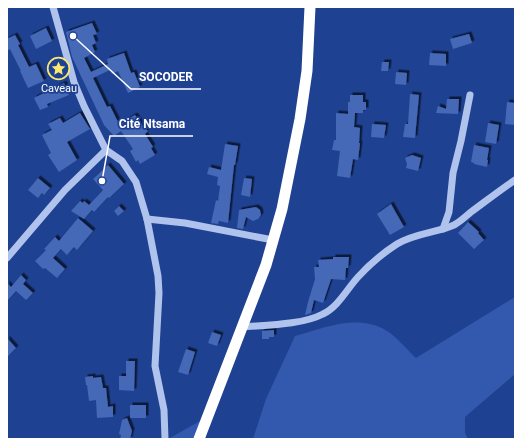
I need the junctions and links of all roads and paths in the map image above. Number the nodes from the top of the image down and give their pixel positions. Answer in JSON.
{"nodes":[{"id":1,"x":53,"y":7,"type":"edge"},
{"id":2,"x":310,"y":7,"type":"edge"},
{"id":3,"x":470,"y":95,"type":"dead end"},
{"id":4,"x":106,"y":150,"type":"junction"},
{"id":5,"x":515,"y":180,"type":"edge"},
{"id":6,"x":147,"y":218,"type":"junction"},
{"id":7,"x":444,"y":229,"type":"junction"},
{"id":8,"x":274,"y":240,"type":"junction"},
{"id":9,"x":7,"y":258,"type":"edge"},
{"id":10,"x":242,"y":327,"type":"junction"},
{"id":11,"x":165,"y":439,"type":"edge"},
{"id":12,"x":199,"y":439,"type":"edge"}],
"edges":[{"from":1,"to":4,"type":"street"},
{"from":2,"to":8,"type":"highway"},
{"from":3,"to":7,"type":"street"},
{"from":4,"to":6,"type":"street"},
{"from":4,"to":9,"type":"street"},
{"from":5,"to":7,"type":"street"},
{"from":6,"to":8,"type":"street"},
{"from":6,"to":11,"type":"street"},
{"from":7,"to":10,"type":"street"},
{"from":8,"to":10,"type":"highway"},
{"from":10,"to":12,"type":"highway"}]}
